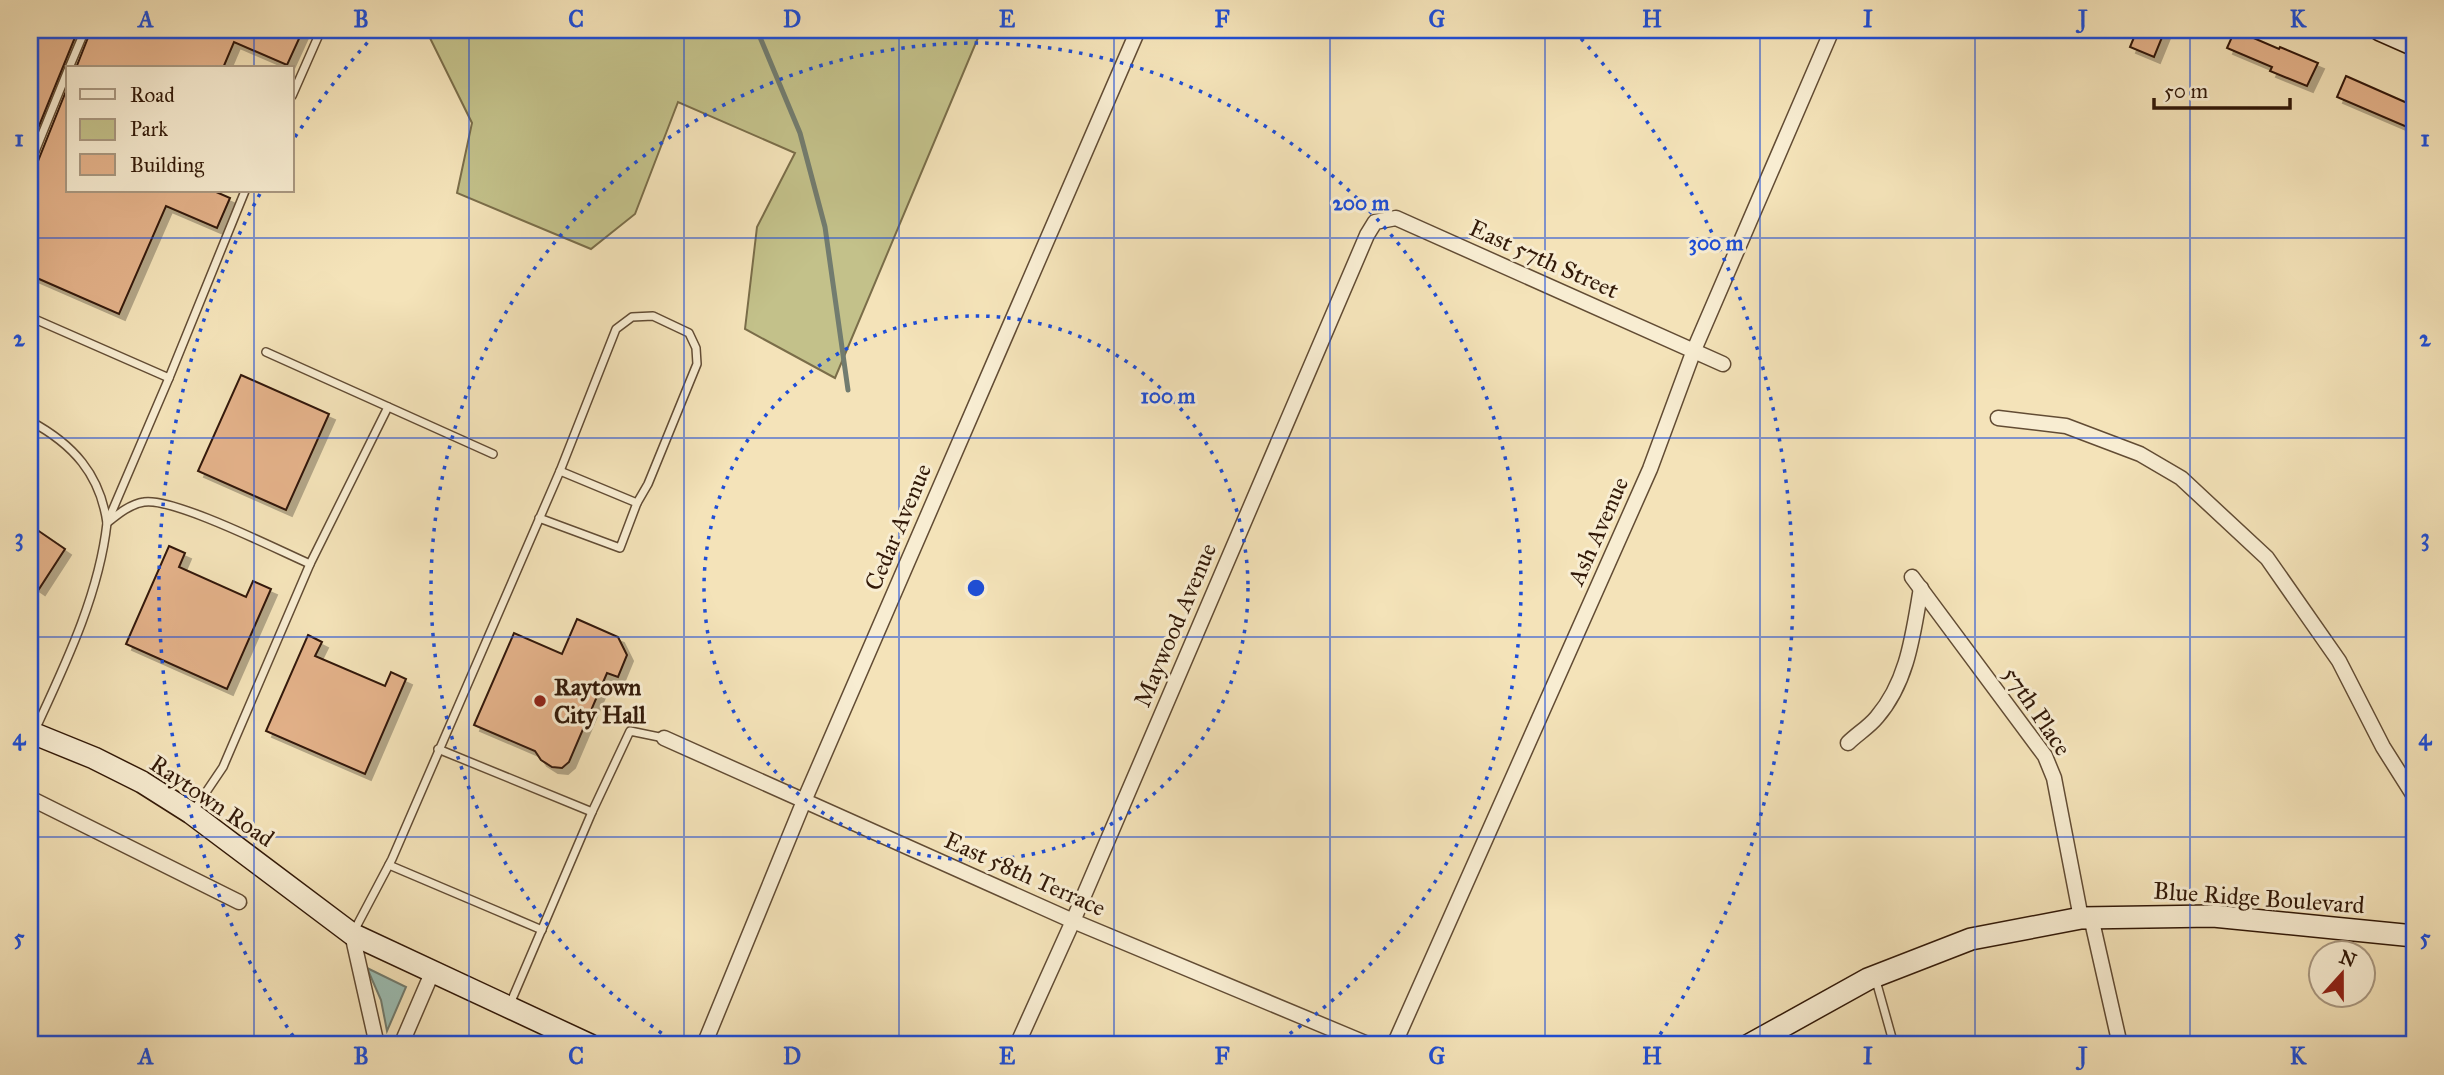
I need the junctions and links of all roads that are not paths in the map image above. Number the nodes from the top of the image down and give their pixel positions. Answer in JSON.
{"nodes":[{"id":1,"x":85,"y":30,"type":"edge"},
{"id":2,"x":321,"y":30,"type":"edge"},
{"id":3,"x":1139,"y":30,"type":"edge"},
{"id":4,"x":1832,"y":30,"type":"edge"},
{"id":5,"x":2380,"y":30,"type":"edge"},
{"id":6,"x":2414,"y":45,"type":"edge"},
{"id":7,"x":70,"y":66,"type":"edge"},
{"id":8,"x":66,"y":76,"type":"edge"},
{"id":9,"x":294,"y":91,"type":"edge"},
{"id":10,"x":30,"y":164,"type":"edge"},
{"id":11,"x":245,"y":192,"type":"edge"},
{"id":12,"x":1375,"y":222,"type":"joint"},
{"id":13,"x":30,"y":317,"type":"edge"},
{"id":14,"x":1693,"y":350,"type":"junction"},
{"id":15,"x":266,"y":352,"type":"dead end"},
{"id":16,"x":1723,"y":364,"type":"dead end"},
{"id":17,"x":169,"y":378,"type":"junction"},
{"id":18,"x":388,"y":407,"type":"junction"},
{"id":19,"x":1998,"y":418,"type":"dead end"},
{"id":20,"x":30,"y":421,"type":"edge"},
{"id":21,"x":493,"y":454,"type":"dead end"},
{"id":22,"x":560,"y":471,"type":"junction"},
{"id":23,"x":637,"y":503,"type":"junction"},
{"id":24,"x":539,"y":518,"type":"junction"},
{"id":25,"x":107,"y":523,"type":"junction"},
{"id":26,"x":310,"y":564,"type":"junction"},
{"id":27,"x":31,"y":736,"type":"edge"},
{"id":28,"x":664,"y":738,"type":"joint"},
{"id":29,"x":1848,"y":743,"type":"dead end"},
{"id":30,"x":438,"y":749,"type":"junction"},
{"id":31,"x":2414,"y":796,"type":"edge"},
{"id":32,"x":30,"y":798,"type":"edge"},
{"id":33,"x":804,"y":801,"type":"junction"},
{"id":34,"x":191,"y":813,"type":"junction"},
{"id":35,"x":592,"y":813,"type":"junction"},
{"id":36,"x":388,"y":866,"type":"junction"},
{"id":37,"x":239,"y":902,"type":"dead end"},
{"id":38,"x":2086,"y":918,"type":"junction"},
{"id":39,"x":1073,"y":921,"type":"junction"},
{"id":40,"x":542,"y":930,"type":"junction"},
{"id":41,"x":352,"y":934,"type":"junction"},
{"id":42,"x":2414,"y":936,"type":"edge"},
{"id":43,"x":432,"y":973,"type":"junction"},
{"id":44,"x":1875,"y":976,"type":"junction"},
{"id":45,"x":509,"y":1008,"type":"junction"},
{"id":46,"x":377,"y":1045,"type":"edge"},
{"id":47,"x":401,"y":1045,"type":"edge"},
{"id":48,"x":590,"y":1045,"type":"edge"},
{"id":49,"x":704,"y":1045,"type":"edge"},
{"id":50,"x":1017,"y":1045,"type":"edge"},
{"id":51,"x":1370,"y":1045,"type":"edge"},
{"id":52,"x":1394,"y":1045,"type":"edge"},
{"id":53,"x":1749,"y":1045,"type":"edge"},
{"id":54,"x":1895,"y":1045,"type":"edge"},
{"id":55,"x":2120,"y":1045,"type":"edge"}],
"edges":[{"from":1,"to":7,"type":"lane"},
{"from":2,"to":9,"type":"lane"},
{"from":3,"to":33,"type":"street","name":"Cedar Avenue"},
{"from":4,"to":14,"type":"street","name":"Ash Avenue"},
{"from":5,"to":6,"type":"street"},
{"from":8,"to":10,"type":"lane"},
{"from":11,"to":17,"type":"lane"},
{"from":12,"to":14,"type":"street","name":"East 57th Street"},
{"from":12,"to":39,"type":"street","name":"Maywood Avenue"},
{"from":13,"to":17,"type":"lane"},
{"from":14,"to":16,"type":"street","name":"East 57th Street"},
{"from":14,"to":52,"type":"street","name":"Ash Avenue"},
{"from":15,"to":18,"type":"lane"},
{"from":17,"to":25,"type":"lane"},
{"from":18,"to":21,"type":"lane"},
{"from":18,"to":26,"type":"lane"},
{"from":19,"to":31,"type":"street"},
{"from":20,"to":25,"type":"lane"},
{"from":22,"to":23,"type":"lane"},
{"from":22,"to":23,"type":"lane"},
{"from":22,"to":24,"type":"lane"},
{"from":23,"to":24,"type":"lane"},
{"from":24,"to":30,"type":"lane"},
{"from":25,"to":26,"type":"lane"},
{"from":25,"to":27,"type":"lane"},
{"from":26,"to":34,"type":"lane"},
{"from":27,"to":34,"type":"street","name":"Raytown Road"},
{"from":28,"to":33,"type":"street","name":"East 58th Terrace"},
{"from":28,"to":35,"type":"lane"},
{"from":29,"to":38,"type":"street","name":"57th Place"},
{"from":30,"to":35,"type":"lane"},
{"from":30,"to":36,"type":"lane"},
{"from":32,"to":37,"type":"street"},
{"from":33,"to":39,"type":"street","name":"East 58th Terrace"},
{"from":33,"to":49,"type":"street","name":"Cedar Avenue"},
{"from":34,"to":41,"type":"street","name":"Raytown Road"},
{"from":35,"to":40,"type":"lane"},
{"from":36,"to":40,"type":"lane"},
{"from":36,"to":41,"type":"lane"},
{"from":38,"to":42,"type":"street","name":"Blue Ridge Boulevard"},
{"from":38,"to":44,"type":"street","name":"Blue Ridge Boulevard"},
{"from":38,"to":55,"type":"street","name":"57th Place"},
{"from":39,"to":50,"type":"street","name":"Maywood Avenue"},
{"from":39,"to":51,"type":"street","name":"East 58th Terrace"},
{"from":40,"to":45,"type":"lane"},
{"from":41,"to":43,"type":"street","name":"Raytown Road"},
{"from":41,"to":46,"type":"street"},
{"from":43,"to":45,"type":"street","name":"Raytown Road"},
{"from":43,"to":47,"type":"street"},
{"from":44,"to":53,"type":"street","name":"Blue Ridge Boulevard"},
{"from":44,"to":54,"type":"lane"},
{"from":45,"to":48,"type":"street","name":"Raytown Road"}]}
